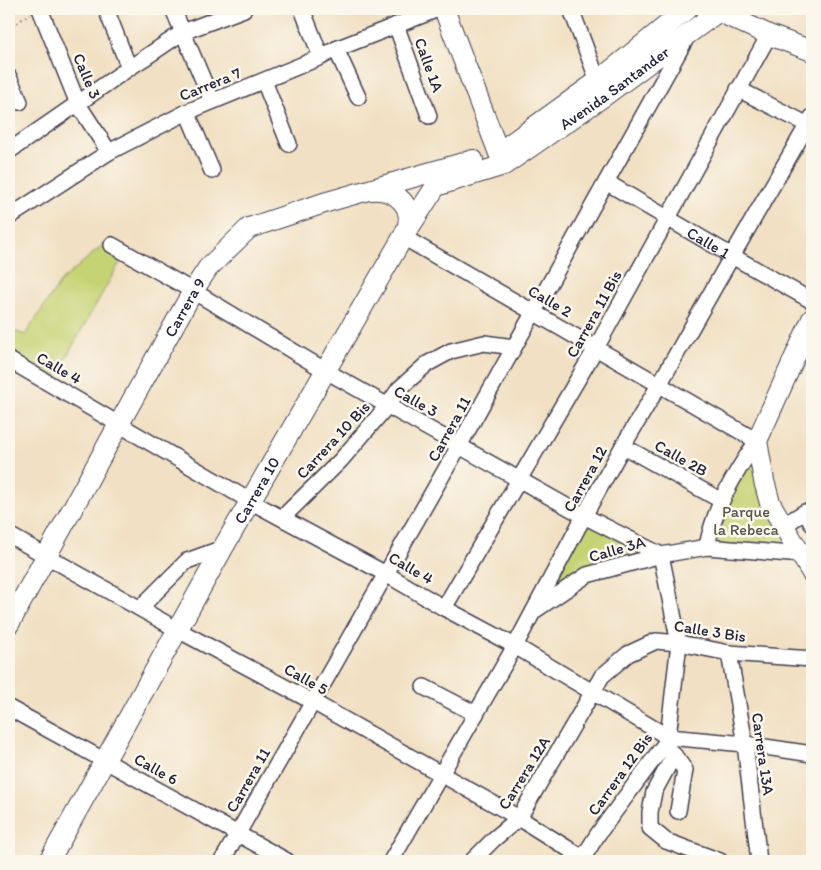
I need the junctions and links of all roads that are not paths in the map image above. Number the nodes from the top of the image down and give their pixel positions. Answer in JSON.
{"nodes":[{"id":1,"x":106,"y":9,"type":"edge"},
{"id":2,"x":173,"y":9,"type":"edge"},
{"id":3,"x":244,"y":9,"type":"edge"},
{"id":4,"x":302,"y":9,"type":"edge"},
{"id":5,"x":438,"y":9,"type":"edge"},
{"id":6,"x":444,"y":9,"type":"edge"},
{"id":7,"x":571,"y":9,"type":"edge"},
{"id":8,"x":687,"y":9,"type":"edge"},
{"id":9,"x":695,"y":9,"type":"edge"},
{"id":10,"x":718,"y":10,"type":"edge"},
{"id":11,"x":36,"y":11,"type":"edge"},
{"id":12,"x":396,"y":25,"type":"junction"},
{"id":13,"x":183,"y":32,"type":"junction"},
{"id":14,"x":689,"y":34,"type":"junction"},
{"id":15,"x":768,"y":34,"type":"junction"},
{"id":16,"x":336,"y":49,"type":"junction"},
{"id":17,"x":812,"y":51,"type":"edge"},
{"id":18,"x":321,"y":57,"type":"junction"},
{"id":19,"x":128,"y":68,"type":"junction"},
{"id":20,"x":9,"y":77,"type":"edge"},
{"id":21,"x":264,"y":81,"type":"junction"},
{"id":22,"x":598,"y":81,"type":"junction"},
{"id":23,"x":738,"y":89,"type":"junction"},
{"id":24,"x":358,"y":97,"type":"dead end"},
{"id":25,"x":212,"y":101,"type":"junction"},
{"id":26,"x":20,"y":102,"type":"dead end"},
{"id":27,"x":78,"y":104,"type":"junction"},
{"id":28,"x":186,"y":112,"type":"junction"},
{"id":29,"x":429,"y":116,"type":"dead end"},
{"id":30,"x":811,"y":123,"type":"edge"},
{"id":31,"x":289,"y":144,"type":"dead end"},
{"id":32,"x":9,"y":151,"type":"edge"},
{"id":33,"x":109,"y":152,"type":"junction"},
{"id":34,"x":502,"y":159,"type":"junction"},
{"id":35,"x":212,"y":171,"type":"dead end"},
{"id":36,"x":606,"y":182,"type":"junction"},
{"id":37,"x":366,"y":191,"type":"junction"},
{"id":38,"x":9,"y":218,"type":"edge"},
{"id":39,"x":667,"y":218,"type":"junction"},
{"id":40,"x":403,"y":237,"type":"junction"},
{"id":41,"x":112,"y":245,"type":"dead end"},
{"id":42,"x":732,"y":256,"type":"junction"},
{"id":43,"x":193,"y":291,"type":"junction"},
{"id":44,"x":812,"y":301,"type":"edge"},
{"id":45,"x":534,"y":312,"type":"junction"},
{"id":46,"x":812,"y":318,"type":"edge"},
{"id":47,"x":514,"y":347,"type":"junction"},
{"id":48,"x":596,"y":348,"type":"junction"},
{"id":49,"x":9,"y":360,"type":"edge"},
{"id":50,"x":326,"y":371,"type":"junction"},
{"id":51,"x":659,"y":385,"type":"junction"},
{"id":52,"x":388,"y":406,"type":"junction"},
{"id":53,"x":119,"y":424,"type":"junction"},
{"id":54,"x":757,"y":443,"type":"junction"},
{"id":55,"x":459,"y":446,"type":"junction"},
{"id":56,"x":623,"y":446,"type":"junction"},
{"id":57,"x":520,"y":479,"type":"junction"},
{"id":58,"x":250,"y":501,"type":"junction"},
{"id":59,"x":722,"y":501,"type":"junction"},
{"id":60,"x":584,"y":516,"type":"junction"},
{"id":61,"x":282,"y":518,"type":"junction"},
{"id":62,"x":812,"y":524,"type":"edge"},
{"id":63,"x":784,"y":526,"type":"junction"},
{"id":64,"x":9,"y":535,"type":"edge"},
{"id":65,"x":707,"y":547,"type":"junction"},
{"id":66,"x":223,"y":548,"type":"junction"},
{"id":67,"x":661,"y":555,"type":"junction"},
{"id":68,"x":802,"y":555,"type":"junction"},
{"id":69,"x":46,"y":557,"type":"junction"},
{"id":70,"x":812,"y":573,"type":"edge"},
{"id":71,"x":386,"y":574,"type":"junction"},
{"id":72,"x":140,"y":608,"type":"junction"},
{"id":73,"x":444,"y":608,"type":"junction"},
{"id":74,"x":533,"y":612,"type":"junction"},
{"id":75,"x":9,"y":624,"type":"edge"},
{"id":76,"x":178,"y":630,"type":"junction"},
{"id":77,"x":680,"y":643,"type":"junction"},
{"id":78,"x":515,"y":646,"type":"junction"},
{"id":79,"x":729,"y":653,"type":"junction"},
{"id":80,"x":812,"y":659,"type":"edge"},
{"id":81,"x":424,"y":687,"type":"dead end"},
{"id":82,"x":593,"y":692,"type":"junction"},
{"id":83,"x":313,"y":702,"type":"junction"},
{"id":84,"x":9,"y":708,"type":"edge"},
{"id":85,"x":476,"y":714,"type":"junction"},
{"id":86,"x":745,"y":744,"type":"junction"},
{"id":87,"x":669,"y":746,"type":"junction"},
{"id":88,"x":812,"y":754,"type":"edge"},
{"id":89,"x":104,"y":761,"type":"junction"},
{"id":90,"x":441,"y":775,"type":"junction"},
{"id":91,"x":678,"y":811,"type":"dead end"},
{"id":92,"x":519,"y":818,"type":"junction"},
{"id":93,"x":238,"y":834,"type":"junction"},
{"id":94,"x":582,"y":860,"type":"edge"},
{"id":95,"x":49,"y":861,"type":"edge"},
{"id":96,"x":222,"y":861,"type":"edge"},
{"id":97,"x":287,"y":861,"type":"edge"},
{"id":98,"x":391,"y":861,"type":"edge"},
{"id":99,"x":472,"y":861,"type":"edge"},
{"id":100,"x":720,"y":861,"type":"edge"},
{"id":101,"x":759,"y":861,"type":"edge"}],
"edges":[{"from":1,"to":19,"type":"street"},
{"from":2,"to":13,"type":"street"},
{"from":3,"to":13,"type":"street"},
{"from":4,"to":18,"type":"street"},
{"from":5,"to":12,"type":"street","name":"Carrera 7"},
{"from":6,"to":34,"type":"main road"},
{"from":7,"to":22,"type":"street"},
{"from":8,"to":22,"type":"main road","name":"Avenida Santander"},
{"from":9,"to":14,"type":"street","name":"Carrera 11"},
{"from":10,"to":14,"type":"main road","name":"Avenida Santander"},
{"from":10,"to":15,"type":"main road"},
{"from":11,"to":27,"type":"street","name":"Calle 3"},
{"from":12,"to":16,"type":"street","name":"Carrera 7"},
{"from":12,"to":29,"type":"street","name":"Calle 1A"},
{"from":13,"to":19,"type":"street"},
{"from":13,"to":25,"type":"street"},
{"from":14,"to":34,"type":"main road","name":"Avenida Santander"},
{"from":14,"to":36,"type":"street","name":"Carrera 11"},
{"from":15,"to":17,"type":"main road"},
{"from":15,"to":23,"type":"street","name":"Carrera 11 Bis"},
{"from":16,"to":18,"type":"street","name":"Carrera 7"},
{"from":16,"to":24,"type":"street"},
{"from":18,"to":21,"type":"street","name":"Carrera 7"},
{"from":19,"to":27,"type":"street"},
{"from":20,"to":26,"type":"street"},
{"from":21,"to":25,"type":"street","name":"Carrera 7"},
{"from":21,"to":31,"type":"street"},
{"from":22,"to":34,"type":"main road","name":"Avenida Santander"},
{"from":23,"to":30,"type":"street"},
{"from":23,"to":39,"type":"street","name":"Carrera 11 Bis"},
{"from":25,"to":28,"type":"street","name":"Carrera 7"},
{"from":27,"to":32,"type":"street"},
{"from":27,"to":33,"type":"street","name":"Calle 3"},
{"from":28,"to":33,"type":"street","name":"Carrera 7"},
{"from":28,"to":35,"type":"street"},
{"from":30,"to":42,"type":"street","name":"Carrera 12"},
{"from":33,"to":38,"type":"street","name":"Carrera 7"},
{"from":34,"to":37,"type":"main road","name":"Carrera 9"},
{"from":34,"to":40,"type":"main road","name":"Carrera 10"},
{"from":36,"to":39,"type":"street","name":"Calle 1"},
{"from":36,"to":45,"type":"street","name":"Carrera 11"},
{"from":37,"to":40,"type":"main road"},
{"from":37,"to":43,"type":"main road","name":"Carrera 9"},
{"from":39,"to":42,"type":"street","name":"Calle 1"},
{"from":39,"to":48,"type":"street","name":"Carrera 11 Bis"},
{"from":40,"to":45,"type":"street","name":"Calle 2"},
{"from":40,"to":50,"type":"main road","name":"Carrera 10"},
{"from":41,"to":43,"type":"street","name":"Calle 3"},
{"from":42,"to":44,"type":"street","name":"Calle 1"},
{"from":42,"to":51,"type":"street","name":"Carrera 12"},
{"from":43,"to":50,"type":"street","name":"Calle 3"},
{"from":43,"to":53,"type":"main road","name":"Carrera 9"},
{"from":45,"to":47,"type":"street","name":"Carrera 11"},
{"from":45,"to":48,"type":"street","name":"Calle 2"},
{"from":46,"to":54,"type":"main road"},
{"from":47,"to":52,"type":"street","name":"Carrera 10 Bis"},
{"from":47,"to":55,"type":"street","name":"Carrera 11"},
{"from":48,"to":51,"type":"street","name":"Calle 2"},
{"from":48,"to":57,"type":"street","name":"Carrera 11 Bis"},
{"from":49,"to":53,"type":"street","name":"Calle 4"},
{"from":50,"to":52,"type":"street","name":"Calle 3"},
{"from":50,"to":58,"type":"main road","name":"Carrera 10"},
{"from":51,"to":54,"type":"street","name":"Calle 2"},
{"from":51,"to":56,"type":"street","name":"Carrera 12"},
{"from":52,"to":55,"type":"street","name":"Calle 3"},
{"from":52,"to":61,"type":"street","name":"Carrera 10 Bis"},
{"from":53,"to":58,"type":"street","name":"Calle 4"},
{"from":53,"to":69,"type":"main road","name":"Carrera 9"},
{"from":54,"to":59,"type":"street"},
{"from":54,"to":63,"type":"main road"},
{"from":55,"to":57,"type":"street","name":"Calle 3"},
{"from":55,"to":71,"type":"street","name":"Carrera 11"},
{"from":56,"to":59,"type":"street","name":"Calle 2B"},
{"from":56,"to":60,"type":"street","name":"Carrera 12"},
{"from":57,"to":60,"type":"street","name":"Calle 3"},
{"from":57,"to":73,"type":"street","name":"Carrera 11 Bis"},
{"from":58,"to":61,"type":"street","name":"Calle 4"},
{"from":58,"to":66,"type":"main road","name":"Carrera 10"},
{"from":59,"to":65,"type":"street"},
{"from":60,"to":67,"type":"street","name":"Calle 3"},
{"from":60,"to":74,"type":"street","name":"Carrera 12"},
{"from":61,"to":71,"type":"street","name":"Calle 4"},
{"from":62,"to":63,"type":"street"},
{"from":63,"to":68,"type":"main road"},
{"from":64,"to":69,"type":"street","name":"Calle 5"},
{"from":65,"to":67,"type":"street"},
{"from":65,"to":68,"type":"street"},
{"from":66,"to":72,"type":"street"},
{"from":66,"to":76,"type":"main road","name":"Carrera 10"},
{"from":67,"to":74,"type":"street","name":"Calle 3A"},
{"from":67,"to":77,"type":"street","name":"Carrera 12 Bis"},
{"from":68,"to":70,"type":"main road"},
{"from":69,"to":72,"type":"street","name":"Calle 5"},
{"from":69,"to":75,"type":"main road","name":"Carrera 9"},
{"from":71,"to":73,"type":"street","name":"Calle 4"},
{"from":71,"to":83,"type":"street","name":"Carrera 11"},
{"from":72,"to":76,"type":"street","name":"Calle 5"},
{"from":73,"to":78,"type":"street","name":"Calle 4"},
{"from":74,"to":78,"type":"street","name":"Carrera 12"},
{"from":76,"to":83,"type":"street","name":"Calle 5"},
{"from":76,"to":89,"type":"main road","name":"Carrera 10"},
{"from":77,"to":79,"type":"street","name":"Calle 3 Bis"},
{"from":77,"to":82,"type":"street","name":"Calle 3 Bis"},
{"from":77,"to":87,"type":"street","name":"Carrera 12 Bis"},
{"from":78,"to":82,"type":"street","name":"Calle 4"},
{"from":78,"to":85,"type":"street","name":"Carrera 12"},
{"from":79,"to":80,"type":"street","name":"Calle 3 Bis"},
{"from":79,"to":86,"type":"street","name":"Carrera 13A"},
{"from":81,"to":85,"type":"street"},
{"from":82,"to":87,"type":"street","name":"Calle 4"},
{"from":82,"to":92,"type":"street","name":"Carrera 12A"},
{"from":83,"to":90,"type":"street","name":"Calle 5"},
{"from":83,"to":93,"type":"street","name":"Carrera 11"},
{"from":84,"to":89,"type":"street","name":"Calle 6"},
{"from":85,"to":90,"type":"street","name":"Carrera 12"},
{"from":86,"to":87,"type":"street","name":"Calle 4"},
{"from":86,"to":88,"type":"street","name":"Calle 4"},
{"from":86,"to":101,"type":"street","name":"Carrera 13A"},
{"from":87,"to":91,"type":"street"},
{"from":87,"to":94,"type":"street","name":"Carrera 12 Bis"},
{"from":87,"to":100,"type":"street"},
{"from":89,"to":93,"type":"street","name":"Calle 6"},
{"from":89,"to":95,"type":"main road","name":"Carrera 10"},
{"from":90,"to":92,"type":"street","name":"Calle 5"},
{"from":90,"to":98,"type":"street","name":"Carrera 12"},
{"from":92,"to":94,"type":"street","name":"Calle 5"},
{"from":92,"to":99,"type":"street","name":"Carrera 12A"},
{"from":93,"to":96,"type":"street","name":"Carrera 11"},
{"from":93,"to":97,"type":"street","name":"Calle 6"}]}
